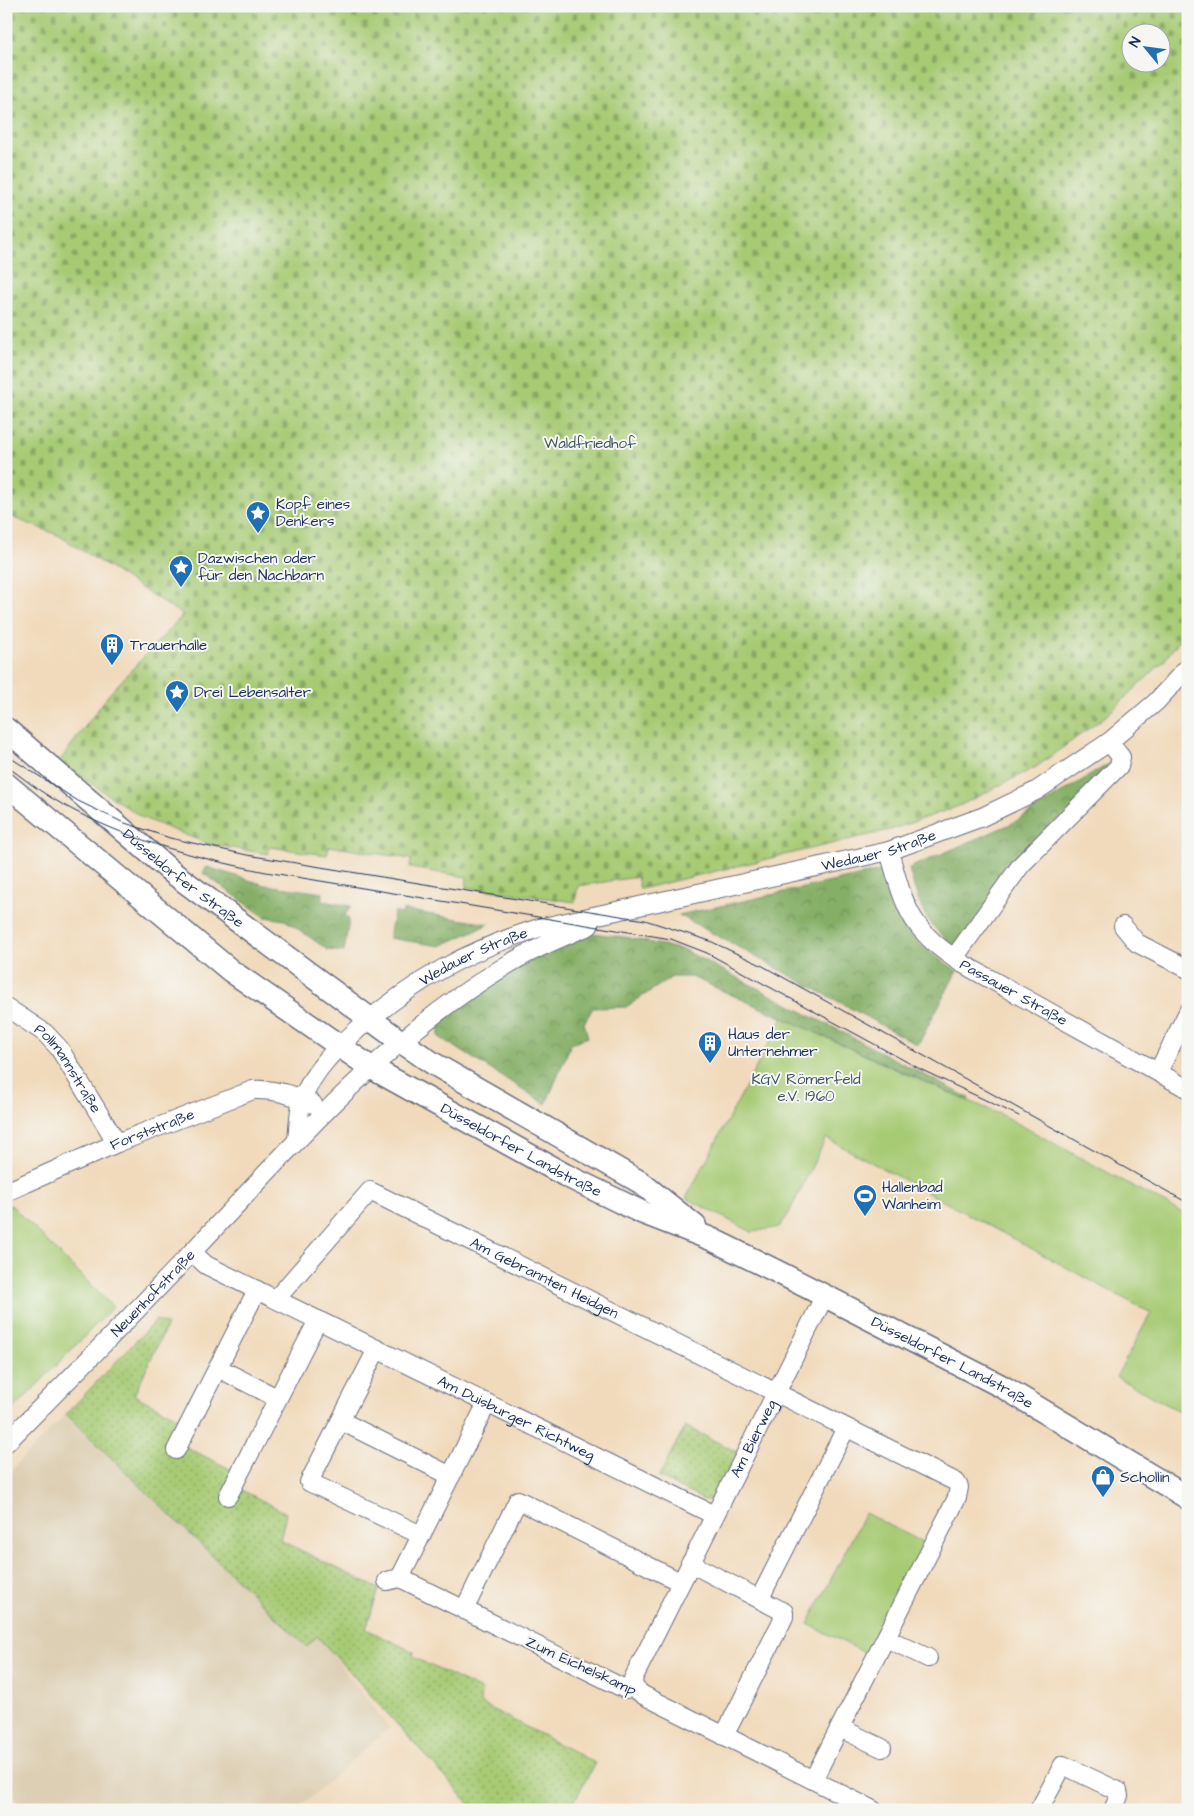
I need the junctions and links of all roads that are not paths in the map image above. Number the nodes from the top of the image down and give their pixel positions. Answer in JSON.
{"nodes":[{"id":1,"x":1188,"y":667,"type":"edge"},
{"id":2,"x":6,"y":728,"type":"edge"},
{"id":3,"x":1109,"y":742,"type":"junction"},
{"id":4,"x":10,"y":793,"type":"edge"},
{"id":5,"x":889,"y":851,"type":"junction"},
{"id":6,"x":627,"y":910,"type":"junction"},
{"id":7,"x":1124,"y":926,"type":"dead end"},
{"id":8,"x":954,"y":958,"type":"junction"},
{"id":9,"x":1188,"y":969,"type":"edge"},
{"id":10,"x":6,"y":1007,"type":"edge"},
{"id":11,"x":1188,"y":1012,"type":"edge"},
{"id":12,"x":370,"y":1019,"type":"junction"},
{"id":13,"x":400,"y":1041,"type":"junction"},
{"id":14,"x":339,"y":1046,"type":"junction"},
{"id":15,"x":370,"y":1067,"type":"junction"},
{"id":16,"x":1158,"y":1072,"type":"junction"},
{"id":17,"x":1188,"y":1089,"type":"edge"},
{"id":18,"x":302,"y":1099,"type":"junction"},
{"id":19,"x":326,"y":1111,"type":"junction"},
{"id":20,"x":297,"y":1139,"type":"junction"},
{"id":21,"x":117,"y":1143,"type":"junction"},
{"id":22,"x":6,"y":1192,"type":"edge"},
{"id":23,"x":712,"y":1239,"type":"junction"},
{"id":24,"x":192,"y":1252,"type":"junction"},
{"id":25,"x":257,"y":1290,"type":"junction"},
{"id":26,"x":825,"y":1295,"type":"junction"},
{"id":27,"x":276,"y":1299,"type":"junction"},
{"id":28,"x":318,"y":1320,"type":"junction"},
{"id":29,"x":377,"y":1349,"type":"junction"},
{"id":30,"x":218,"y":1368,"type":"junction"},
{"id":31,"x":775,"y":1393,"type":"junction"},
{"id":32,"x":277,"y":1398,"type":"junction"},
{"id":33,"x":487,"y":1404,"type":"junction"},
{"id":34,"x":341,"y":1421,"type":"junction"},
{"id":35,"x":846,"y":1428,"type":"junction"},
{"id":36,"x":6,"y":1443,"type":"edge"},
{"id":37,"x":176,"y":1450,"type":"dead end"},
{"id":38,"x":451,"y":1476,"type":"junction"},
{"id":39,"x":228,"y":1496,"type":"dead end"},
{"id":40,"x":1188,"y":1498,"type":"edge"},
{"id":41,"x":714,"y":1515,"type":"junction"},
{"id":42,"x":421,"y":1535,"type":"junction"},
{"id":43,"x":690,"y":1563,"type":"junction"},
{"id":44,"x":680,"y":1582,"type":"junction"},
{"id":45,"x":760,"y":1598,"type":"junction"},
{"id":46,"x":464,"y":1610,"type":"junction"},
{"id":47,"x":886,"y":1638,"type":"junction"},
{"id":48,"x":928,"y":1658,"type":"dead end"},
{"id":49,"x":634,"y":1688,"type":"junction"},
{"id":50,"x":840,"y":1728,"type":"junction"},
{"id":51,"x":724,"y":1736,"type":"junction"},
{"id":52,"x":882,"y":1748,"type":"dead end"},
{"id":53,"x":813,"y":1780,"type":"junction"},
{"id":54,"x":873,"y":1810,"type":"edge"},
{"id":55,"x":1039,"y":1810,"type":"edge"},
{"id":56,"x":1113,"y":1810,"type":"edge"}],
"edges":[{"from":1,"to":3,"type":"street","name":"Wedauer Straße"},
{"from":2,"to":12,"type":"main road","name":"Düsseldorfer Straße"},
{"from":3,"to":5,"type":"street","name":"Wedauer Straße"},
{"from":3,"to":8,"type":"street"},
{"from":4,"to":14,"type":"main road"},
{"from":5,"to":6,"type":"street","name":"Wedauer Straße"},
{"from":5,"to":8,"type":"street","name":"Passauer Straße"},
{"from":6,"to":12,"type":"street","name":"Wedauer Straße"},
{"from":6,"to":13,"type":"street","name":"Wedauer Straße"},
{"from":7,"to":9,"type":"street"},
{"from":8,"to":16,"type":"street","name":"Passauer Straße"},
{"from":10,"to":21,"type":"street","name":"Pollmannstraße"},
{"from":11,"to":16,"type":"street"},
{"from":12,"to":13,"type":"main road","name":"Düsseldorfer Landstraße"},
{"from":12,"to":14,"type":"street","name":"Wedauer Straße"},
{"from":13,"to":15,"type":"street","name":"Neuenhofstraße"},
{"from":13,"to":23,"type":"main road","name":"Düsseldorfer Landstraße"},
{"from":14,"to":15,"type":"main road","name":"Düsseldorfer Landstraße"},
{"from":14,"to":18,"type":"street"},
{"from":15,"to":19,"type":"street","name":"Neuenhofstraße"},
{"from":15,"to":23,"type":"main road","name":"Düsseldorfer Landstraße"},
{"from":16,"to":17,"type":"street","name":"Passauer Straße"},
{"from":18,"to":19,"type":"street"},
{"from":18,"to":20,"type":"street"},
{"from":18,"to":21,"type":"street","name":"Forststraße"},
{"from":19,"to":20,"type":"street","name":"Neuenhofstraße"},
{"from":20,"to":24,"type":"street","name":"Neuenhofstraße"},
{"from":21,"to":22,"type":"street","name":"Forststraße"},
{"from":23,"to":26,"type":"main road","name":"Düsseldorfer Landstraße"},
{"from":24,"to":25,"type":"street","name":"Am Duisburger Richtweg"},
{"from":24,"to":36,"type":"street","name":"Neuenhofstraße"},
{"from":25,"to":27,"type":"street","name":"Am Duisburger Richtweg"},
{"from":25,"to":30,"type":"street"},
{"from":26,"to":31,"type":"street","name":"Am Bierweg"},
{"from":26,"to":40,"type":"main road","name":"Düsseldorfer Landstraße"},
{"from":27,"to":28,"type":"street","name":"Am Duisburger Richtweg"},
{"from":27,"to":31,"type":"street","name":"Am Gebrannten Heidgen"},
{"from":28,"to":29,"type":"street","name":"Am Duisburger Richtweg"},
{"from":28,"to":32,"type":"street"},
{"from":29,"to":33,"type":"street","name":"Am Duisburger Richtweg"},
{"from":29,"to":34,"type":"street"},
{"from":30,"to":32,"type":"street"},
{"from":30,"to":37,"type":"street"},
{"from":31,"to":35,"type":"street","name":"Am Gebrannten Heidgen"},
{"from":31,"to":41,"type":"street","name":"Am Bierweg"},
{"from":32,"to":39,"type":"street"},
{"from":33,"to":38,"type":"street","name":"Zum Eichelskamp"},
{"from":33,"to":41,"type":"street","name":"Am Duisburger Richtweg"},
{"from":34,"to":38,"type":"street"},
{"from":34,"to":42,"type":"street"},
{"from":35,"to":45,"type":"street"},
{"from":35,"to":47,"type":"street","name":"Am Gebrannten Heidgen"},
{"from":38,"to":42,"type":"street","name":"Zum Eichelskamp"},
{"from":41,"to":43,"type":"street","name":"Am Bierweg"},
{"from":42,"to":46,"type":"street","name":"Zum Eichelskamp"},
{"from":43,"to":44,"type":"street","name":"Am Bierweg"},
{"from":43,"to":45,"type":"street"},
{"from":44,"to":46,"type":"street"},
{"from":44,"to":49,"type":"street","name":"Am Bierweg"},
{"from":45,"to":51,"type":"street"},
{"from":46,"to":49,"type":"street","name":"Zum Eichelskamp"},
{"from":47,"to":48,"type":"street"},
{"from":47,"to":50,"type":"street","name":"Am Gebrannten Heidgen"},
{"from":49,"to":51,"type":"street","name":"Zum Eichelskamp"},
{"from":50,"to":52,"type":"street"},
{"from":50,"to":53,"type":"street","name":"Am Gebrannten Heidgen"},
{"from":51,"to":53,"type":"street","name":"Zum Eichelskamp"},
{"from":53,"to":54,"type":"street","name":"Zum Eichelskamp"},
{"from":55,"to":56,"type":"street"}]}
